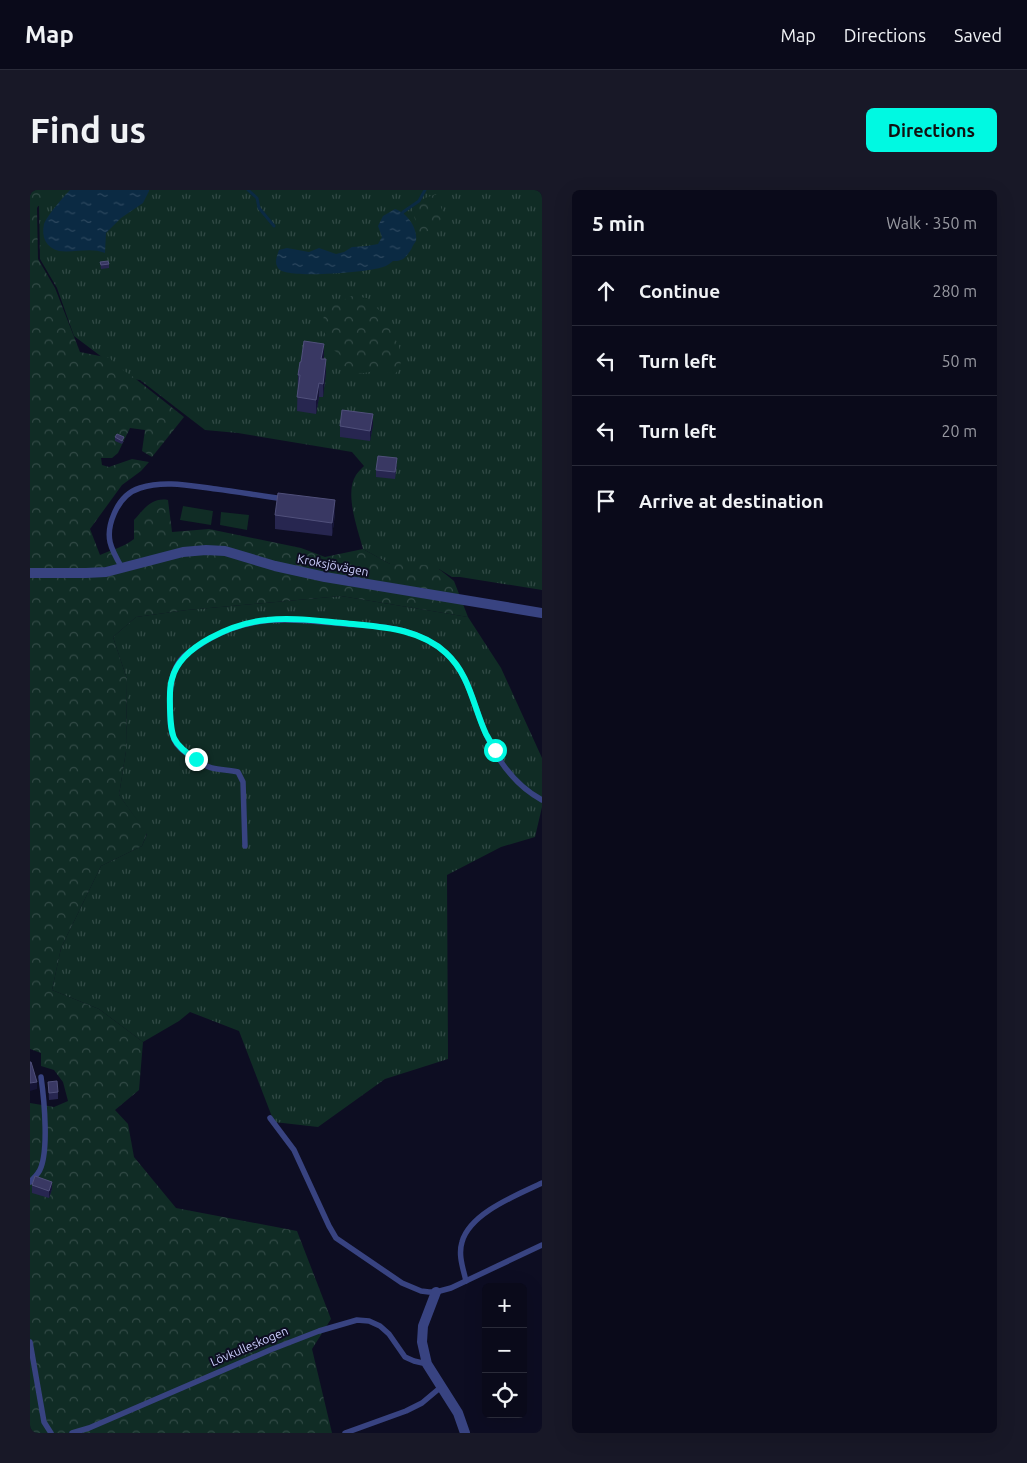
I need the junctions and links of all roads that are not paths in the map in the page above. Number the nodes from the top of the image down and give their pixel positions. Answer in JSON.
{"nodes":[{"id":1,"x":288,"y":499,"type":"edge"},
{"id":2,"x":122,"y":568,"type":"junction"},
{"id":3,"x":30,"y":572,"type":"edge"},
{"id":4,"x":542,"y":614,"type":"edge"},
{"id":5,"x":542,"y":800,"type":"edge"},
{"id":6,"x":245,"y":846,"type":"dead end"},
{"id":7,"x":41,"y":1077,"type":"dead end"},
{"id":8,"x":270,"y":1118,"type":"dead end"},
{"id":9,"x":30,"y":1182,"type":"edge"},
{"id":10,"x":542,"y":1183,"type":"edge"},
{"id":11,"x":542,"y":1245,"type":"edge"},
{"id":12,"x":466,"y":1281,"type":"junction"},
{"id":13,"x":436,"y":1292,"type":"junction"},
{"id":14,"x":30,"y":1342,"type":"edge"},
{"id":15,"x":427,"y":1364,"type":"junction"},
{"id":16,"x":441,"y":1387,"type":"junction"},
{"id":17,"x":52,"y":1433,"type":"edge"},
{"id":18,"x":72,"y":1433,"type":"edge"},
{"id":19,"x":345,"y":1433,"type":"edge"},
{"id":20,"x":465,"y":1433,"type":"edge"}],
"edges":[{"from":1,"to":2,"type":"lane"},
{"from":2,"to":3,"type":"street","name":"Kroksjövägen"},
{"from":2,"to":4,"type":"street","name":"Kroksjövägen"},
{"from":5,"to":6,"type":"lane"},
{"from":7,"to":9,"type":"lane"},
{"from":8,"to":13,"type":"lane"},
{"from":10,"to":12,"type":"lane"},
{"from":11,"to":12,"type":"lane"},
{"from":12,"to":13,"type":"lane"},
{"from":13,"to":15,"type":"street"},
{"from":14,"to":17,"type":"lane"},
{"from":15,"to":16,"type":"street"},
{"from":15,"to":18,"type":"lane","name":"Lövkulleskogen"},
{"from":16,"to":19,"type":"lane"},
{"from":16,"to":20,"type":"street"}]}
